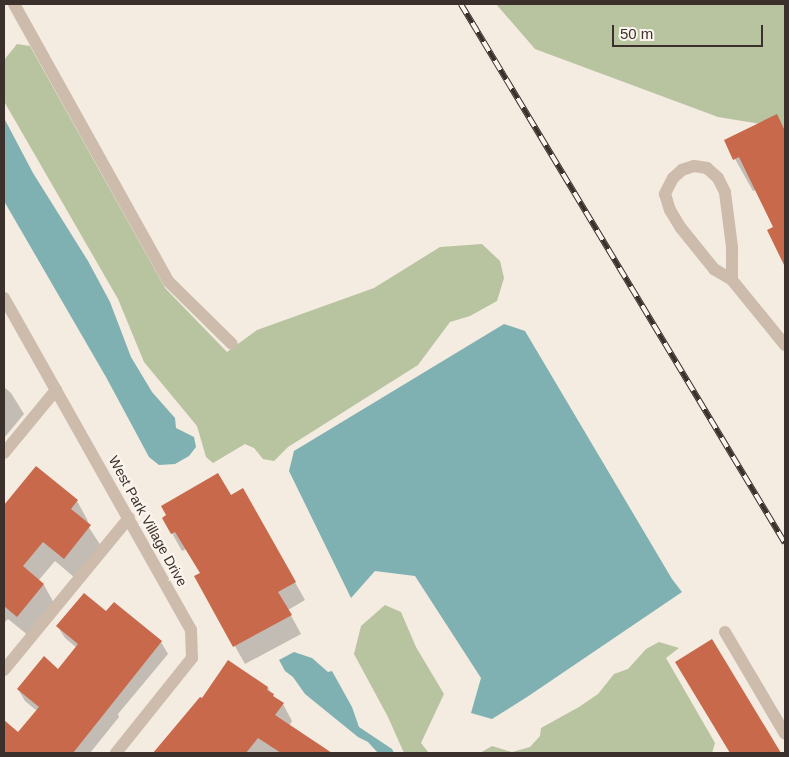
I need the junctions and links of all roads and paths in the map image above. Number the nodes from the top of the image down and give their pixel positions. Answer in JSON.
{"nodes":[{"id":1,"x":14,"y":4,"type":"edge"},
{"id":2,"x":732,"y":280,"type":"junction"},
{"id":3,"x":4,"y":298,"type":"edge"},
{"id":4,"x":232,"y":344,"type":"dead end"},
{"id":5,"x":785,"y":345,"type":"edge"},
{"id":6,"x":56,"y":390,"type":"junction"},
{"id":7,"x":4,"y":453,"type":"edge"},
{"id":8,"x":129,"y":518,"type":"junction"},
{"id":9,"x":725,"y":632,"type":"dead end"},
{"id":10,"x":4,"y":670,"type":"edge"},
{"id":11,"x":785,"y":734,"type":"edge"},
{"id":12,"x":116,"y":753,"type":"edge"}],
"edges":[{"from":1,"to":4,"type":"street"},
{"from":2,"to":2,"type":"street"},
{"from":2,"to":5,"type":"street"},
{"from":3,"to":6,"type":"street","name":"West Park Village Drive"},
{"from":6,"to":7,"type":"street"},
{"from":6,"to":8,"type":"street","name":"West Park Village Drive"},
{"from":8,"to":10,"type":"street"},
{"from":8,"to":12,"type":"street","name":"West Park Village Drive"},
{"from":9,"to":11,"type":"street"}]}
